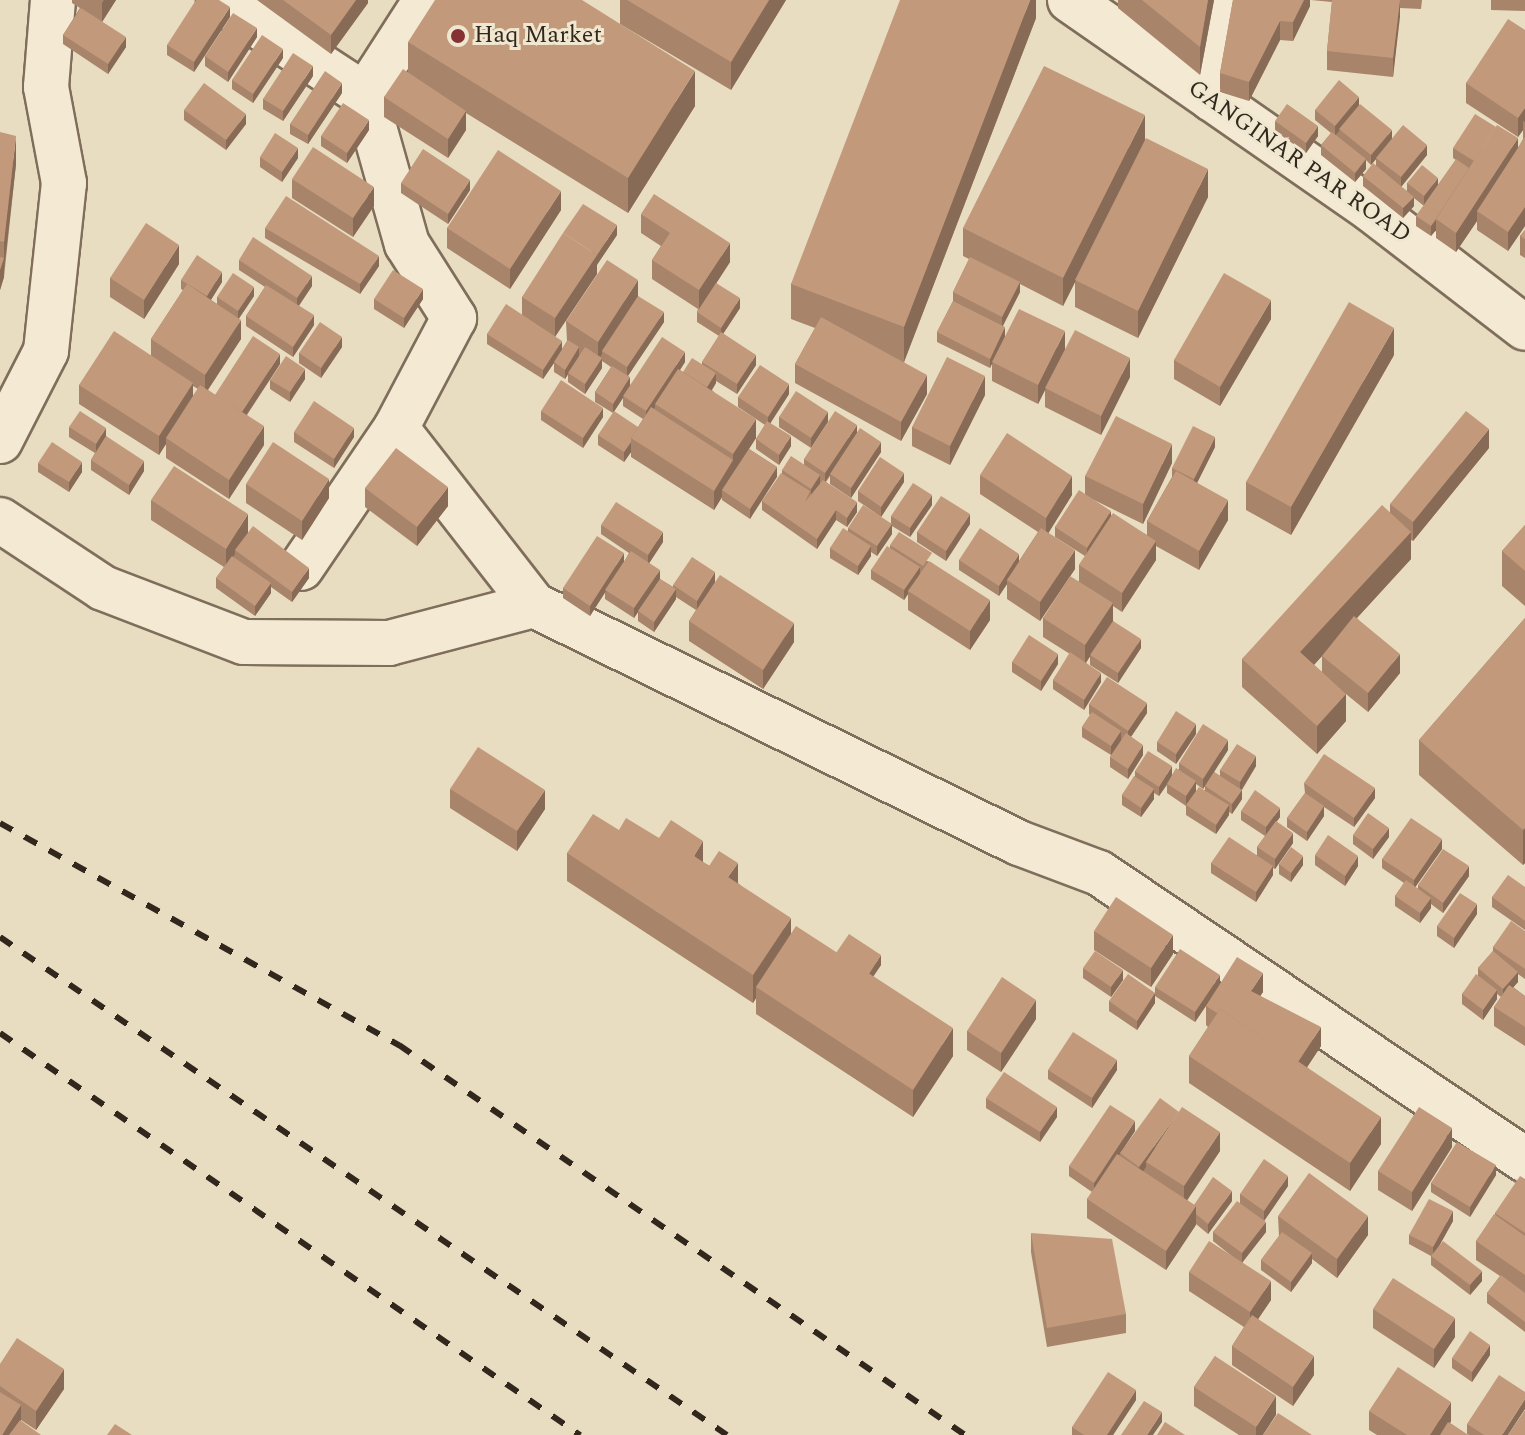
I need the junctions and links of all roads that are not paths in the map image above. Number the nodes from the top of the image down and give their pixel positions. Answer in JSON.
{"nodes":[{"id":1,"x":53,"y":0,"type":"edge"},
{"id":2,"x":219,"y":0,"type":"edge"},
{"id":3,"x":426,"y":0,"type":"edge"},
{"id":4,"x":1070,"y":0,"type":"edge"},
{"id":5,"x":1226,"y":0,"type":"edge"},
{"id":6,"x":365,"y":95,"type":"junction"},
{"id":7,"x":1212,"y":99,"type":"junction"},
{"id":8,"x":1525,"y":328,"type":"edge"},
{"id":9,"x":396,"y":428,"type":"junction"},
{"id":10,"x":0,"y":441,"type":"edge"},
{"id":11,"x":0,"y":520,"type":"edge"},
{"id":12,"x":301,"y":568,"type":"edge"},
{"id":13,"x":534,"y":605,"type":"junction"},
{"id":14,"x":1525,"y":1160,"type":"edge"}],
"edges":[{"from":1,"to":10,"type":"street"},
{"from":2,"to":6,"type":"street"},
{"from":3,"to":6,"type":"street"},
{"from":4,"to":7,"type":"street","name":"GANGINAR PAR ROAD"},
{"from":5,"to":7,"type":"street"},
{"from":6,"to":9,"type":"street"},
{"from":7,"to":8,"type":"street","name":"GANGINAR PAR ROAD"},
{"from":9,"to":12,"type":"street"},
{"from":9,"to":13,"type":"street"},
{"from":11,"to":13,"type":"street"},
{"from":13,"to":14,"type":"street"}]}
